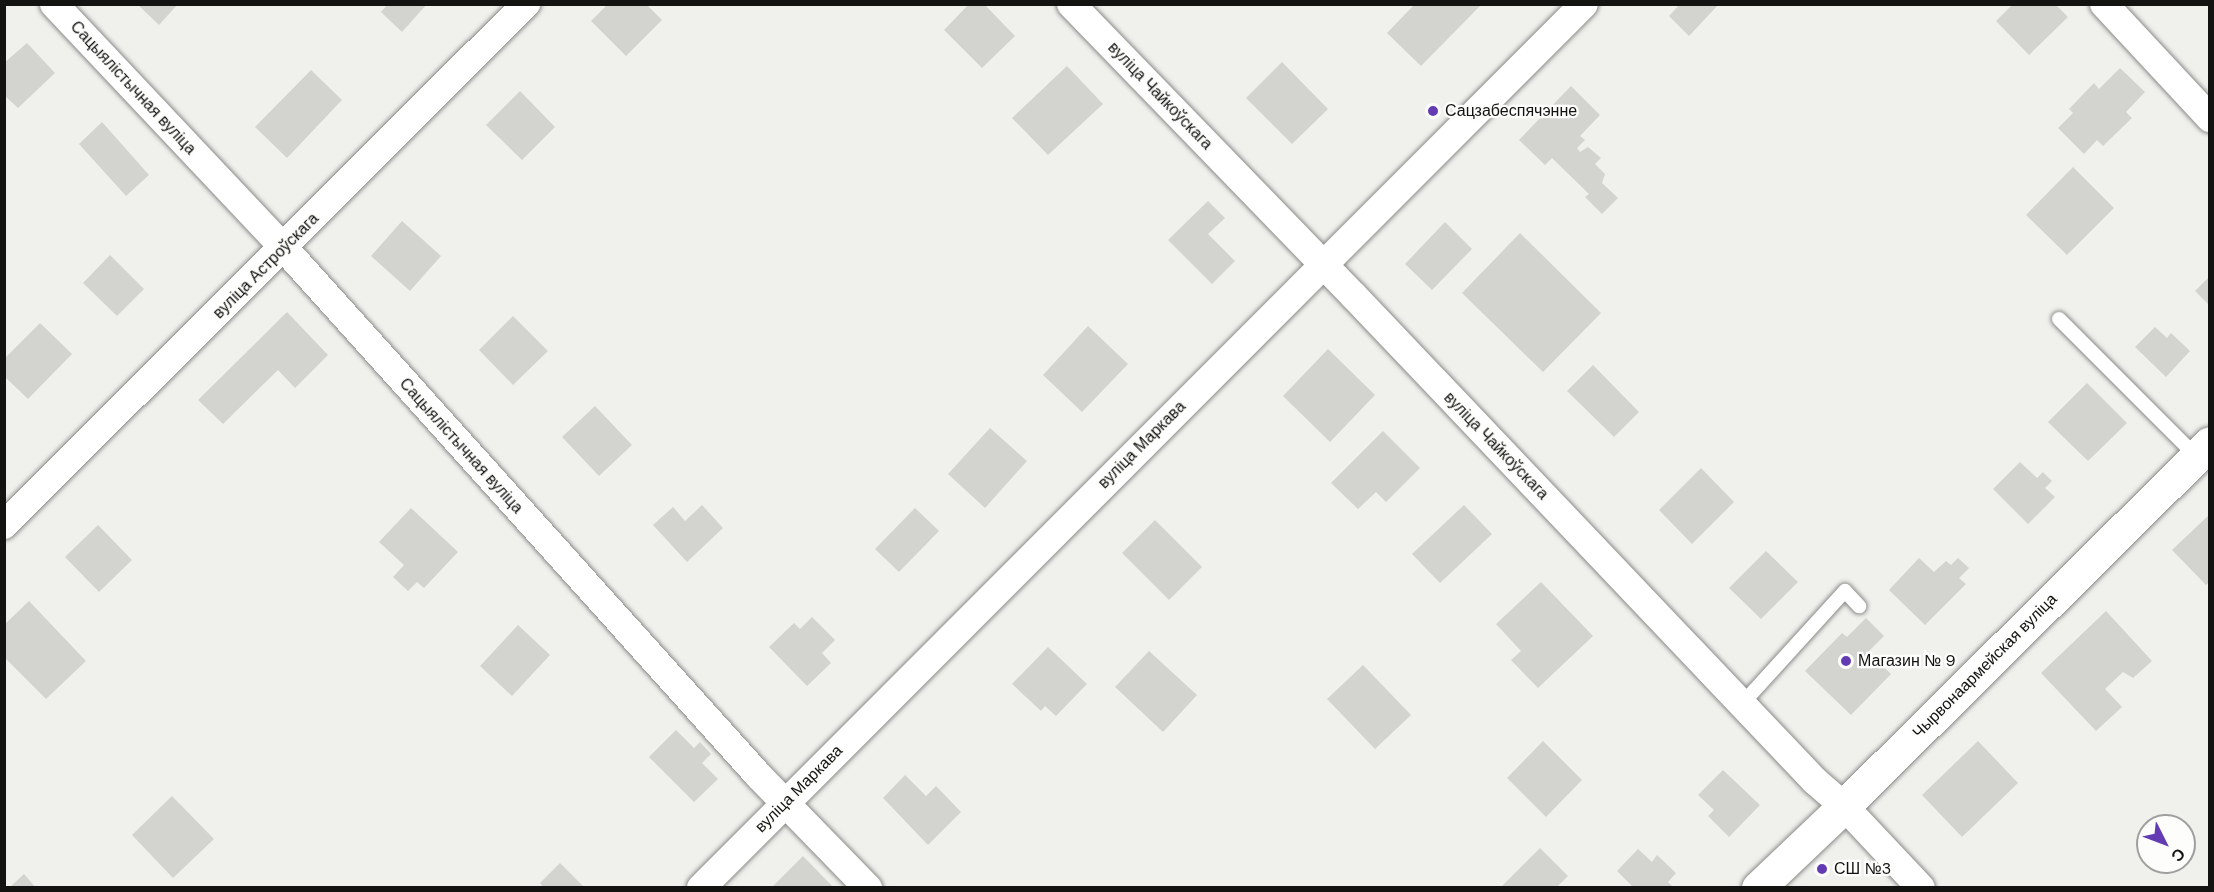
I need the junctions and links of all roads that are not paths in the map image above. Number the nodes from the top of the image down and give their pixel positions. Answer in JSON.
{"nodes":[{"id":1,"x":54,"y":4,"type":"edge"},
{"id":2,"x":526,"y":4,"type":"edge"},
{"id":3,"x":1071,"y":4,"type":"edge"},
{"id":4,"x":2104,"y":4,"type":"edge"},
{"id":5,"x":1579,"y":6,"type":"edge"},
{"id":6,"x":2210,"y":118,"type":"edge"},
{"id":7,"x":284,"y":249,"type":"junction"},
{"id":8,"x":1323,"y":264,"type":"junction"},
{"id":9,"x":2059,"y":319,"type":"dead end"},
{"id":10,"x":2203,"y":449,"type":"edge"},
{"id":11,"x":4,"y":525,"type":"edge"},
{"id":12,"x":1859,"y":606,"type":"dead end"},
{"id":13,"x":1742,"y":704,"type":"junction"},
{"id":14,"x":785,"y":803,"type":"junction"},
{"id":15,"x":1844,"y":806,"type":"junction"},
{"id":16,"x":701,"y":888,"type":"edge"},
{"id":17,"x":868,"y":888,"type":"edge"},
{"id":18,"x":1758,"y":888,"type":"edge"},
{"id":19,"x":1921,"y":888,"type":"edge"}],
"edges":[{"from":1,"to":7,"type":"street","name":"Сацыялістычная вуліца"},
{"from":2,"to":7,"type":"street","name":"вуліца Астроўскага"},
{"from":3,"to":8,"type":"street","name":"вуліца Чайкоўскага"},
{"from":4,"to":6,"type":"street"},
{"from":5,"to":8,"type":"street","name":"вуліца Маркава"},
{"from":7,"to":11,"type":"street","name":"вуліца Астроўскага"},
{"from":7,"to":14,"type":"street","name":"Сацыялістычная вуліца"},
{"from":8,"to":13,"type":"street","name":"вуліца Чайкоўскага"},
{"from":8,"to":14,"type":"street","name":"вуліца Маркава"},
{"from":9,"to":10,"type":"lane"},
{"from":10,"to":15,"type":"main road","name":"Чырвонаармейская вуліца"},
{"from":12,"to":13,"type":"lane"},
{"from":13,"to":15,"type":"street","name":"вуліца Чайкоўскага"},
{"from":14,"to":16,"type":"street","name":"вуліца Маркава"},
{"from":14,"to":17,"type":"street","name":"Сацыялістычная вуліца"},
{"from":15,"to":18,"type":"main road","name":"Чырвонаармейская вуліца"},
{"from":15,"to":19,"type":"street","name":"вуліца Чайкоўскага"}]}
